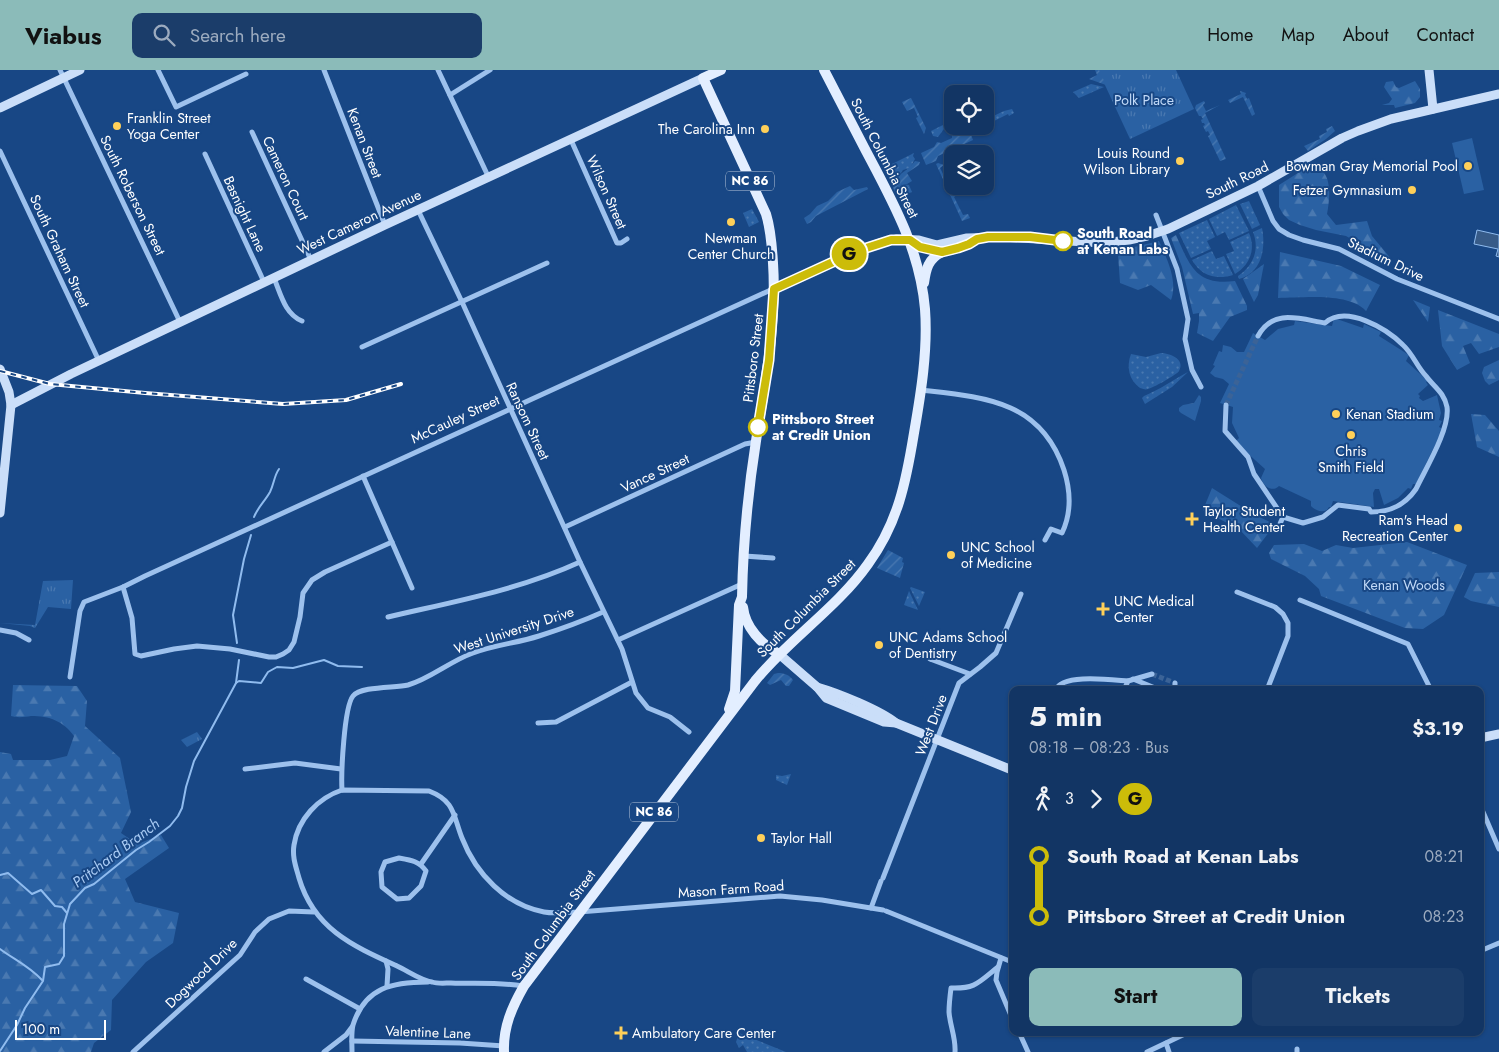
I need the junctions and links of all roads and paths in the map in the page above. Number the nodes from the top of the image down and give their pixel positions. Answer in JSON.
{"nodes":[{"id":1,"x":80,"y":70,"type":"edge"},
{"id":2,"x":158,"y":70,"type":"edge"},
{"id":3,"x":324,"y":70,"type":"edge"},
{"id":4,"x":438,"y":70,"type":"edge"},
{"id":5,"x":490,"y":70,"type":"edge"},
{"id":6,"x":721,"y":70,"type":"edge"},
{"id":7,"x":824,"y":70,"type":"edge"},
{"id":8,"x":1430,"y":70,"type":"edge"},
{"id":9,"x":62,"y":74,"type":"edge"},
{"id":10,"x":246,"y":74,"type":"dead end"},
{"id":11,"x":703,"y":78,"type":"junction"},
{"id":12,"x":1499,"y":94,"type":"edge"},
{"id":13,"x":450,"y":95,"type":"junction"},
{"id":14,"x":0,"y":108,"type":"edge"},
{"id":15,"x":1433,"y":109,"type":"junction"},
{"id":16,"x":252,"y":132,"type":"dead end"},
{"id":17,"x":571,"y":140,"type":"junction"},
{"id":18,"x":0,"y":151,"type":"edge"},
{"id":19,"x":205,"y":154,"type":"dead end"},
{"id":20,"x":488,"y":176,"type":"junction"},
{"id":21,"x":1258,"y":186,"type":"junction"},
{"id":22,"x":418,"y":210,"type":"junction"},
{"id":23,"x":1156,"y":215,"type":"dead end"},
{"id":24,"x":385,"y":225,"type":"junction"},
{"id":25,"x":1163,"y":231,"type":"junction"},
{"id":26,"x":627,"y":239,"type":"dead end"},
{"id":27,"x":977,"y":239,"type":"junction"},
{"id":28,"x":910,"y":240,"type":"junction"},
{"id":29,"x":942,"y":252,"type":"junction"},
{"id":30,"x":311,"y":260,"type":"junction"},
{"id":31,"x":547,"y":263,"type":"dead end"},
{"id":32,"x":274,"y":278,"type":"junction"},
{"id":33,"x":264,"y":282,"type":"junction"},
{"id":34,"x":774,"y":289,"type":"junction"},
{"id":35,"x":923,"y":294,"type":"junction"},
{"id":36,"x":462,"y":302,"type":"junction"},
{"id":37,"x":1499,"y":319,"type":"edge"},
{"id":38,"x":302,"y":321,"type":"dead end"},
{"id":39,"x":180,"y":322,"type":"junction"},
{"id":40,"x":1258,"y":336,"type":"tunnel mouth"},
{"id":41,"x":362,"y":347,"type":"dead end"},
{"id":42,"x":99,"y":361,"type":"junction"},
{"id":43,"x":0,"y":369,"type":"edge"},
{"id":44,"x":1201,"y":387,"type":"dead end"},
{"id":45,"x":921,"y":390,"type":"junction"},
{"id":46,"x":11,"y":405,"type":"junction"},
{"id":47,"x":1226,"y":405,"type":"tunnel mouth"},
{"id":48,"x":510,"y":409,"type":"junction"},
{"id":49,"x":756,"y":442,"type":"junction"},
{"id":50,"x":3,"y":462,"type":"edge"},
{"id":51,"x":363,"y":476,"type":"junction"},
{"id":52,"x":0,"y":513,"type":"edge"},
{"id":53,"x":1283,"y":517,"type":"junction"},
{"id":54,"x":1279,"y":526,"type":"dead end"},
{"id":55,"x":565,"y":527,"type":"junction"},
{"id":56,"x":1044,"y":540,"type":"dead end"},
{"id":57,"x":392,"y":542,"type":"junction"},
{"id":58,"x":744,"y":556,"type":"junction"},
{"id":59,"x":773,"y":558,"type":"dead end"},
{"id":60,"x":580,"y":562,"type":"junction"},
{"id":61,"x":742,"y":584,"type":"junction"},
{"id":62,"x":123,"y":587,"type":"junction"},
{"id":63,"x":412,"y":588,"type":"dead end"},
{"id":64,"x":1237,"y":592,"type":"dead end"},
{"id":65,"x":1021,"y":594,"type":"dead end"},
{"id":66,"x":742,"y":597,"type":"junction"},
{"id":67,"x":1300,"y":600,"type":"dead end"},
{"id":68,"x":603,"y":612,"type":"junction"},
{"id":69,"x":388,"y":617,"type":"dead end"},
{"id":70,"x":0,"y":630,"type":"edge"},
{"id":71,"x":29,"y":640,"type":"dead end"},
{"id":72,"x":618,"y":640,"type":"junction"},
{"id":73,"x":779,"y":654,"type":"junction"},
{"id":74,"x":930,"y":659,"type":"dead end"},
{"id":75,"x":970,"y":674,"type":"junction"},
{"id":76,"x":1152,"y":674,"type":"tunnel mouth"},
{"id":77,"x":70,"y":677,"type":"dead end"},
{"id":78,"x":1131,"y":680,"type":"junction"},
{"id":79,"x":632,"y":682,"type":"junction"},
{"id":80,"x":1058,"y":686,"type":"edge"},
{"id":81,"x":1127,"y":686,"type":"edge"},
{"id":82,"x":1148,"y":686,"type":"edge"},
{"id":83,"x":1269,"y":686,"type":"edge"},
{"id":84,"x":1428,"y":686,"type":"edge"},
{"id":85,"x":729,"y":713,"type":"junction"},
{"id":86,"x":538,"y":724,"type":"dead end"},
{"id":87,"x":689,"y":732,"type":"dead end"},
{"id":88,"x":1499,"y":734,"type":"edge"},
{"id":89,"x":1484,"y":737,"type":"edge"},
{"id":90,"x":937,"y":740,"type":"junction"},
{"id":91,"x":341,"y":768,"type":"junction"},
{"id":92,"x":246,"y":769,"type":"dead end"},
{"id":93,"x":1009,"y":769,"type":"edge"},
{"id":94,"x":342,"y":790,"type":"junction"},
{"id":95,"x":1484,"y":814,"type":"edge"},
{"id":96,"x":456,"y":815,"type":"junction"},
{"id":97,"x":1499,"y":849,"type":"edge"},
{"id":98,"x":421,"y":864,"type":"junction"},
{"id":99,"x":871,"y":908,"type":"junction"},
{"id":100,"x":314,"y":912,"type":"junction"},
{"id":101,"x":579,"y":912,"type":"junction"},
{"id":102,"x":1499,"y":943,"type":"edge"},
{"id":103,"x":1484,"y":949,"type":"edge"},
{"id":104,"x":1001,"y":958,"type":"junction"},
{"id":105,"x":386,"y":961,"type":"junction"},
{"id":106,"x":1009,"y":961,"type":"edge"},
{"id":107,"x":998,"y":967,"type":"junction"},
{"id":108,"x":306,"y":979,"type":"dead end"},
{"id":109,"x":432,"y":982,"type":"junction"},
{"id":110,"x":388,"y":986,"type":"junction"},
{"id":111,"x":524,"y":986,"type":"junction"},
{"id":112,"x":360,"y":1009,"type":"junction"},
{"id":113,"x":1009,"y":1011,"type":"edge"},
{"id":114,"x":352,"y":1026,"type":"junction"},
{"id":115,"x":1021,"y":1036,"type":"edge"},
{"id":116,"x":1181,"y":1036,"type":"edge"},
{"id":117,"x":352,"y":1041,"type":"junction"},
{"id":118,"x":1166,"y":1043,"type":"junction"},
{"id":119,"x":504,"y":1049,"type":"edge"},
{"id":120,"x":133,"y":1052,"type":"edge"},
{"id":121,"x":324,"y":1052,"type":"edge"},
{"id":122,"x":352,"y":1052,"type":"edge"},
{"id":123,"x":956,"y":1052,"type":"edge"},
{"id":124,"x":1028,"y":1052,"type":"edge"},
{"id":125,"x":1147,"y":1052,"type":"edge"},
{"id":126,"x":1169,"y":1052,"type":"edge"}],
"edges":[{"from":1,"to":9,"type":"street"},
{"from":2,"to":10,"type":"street"},
{"from":3,"to":24,"type":"street","name":"Kenan Street"},
{"from":4,"to":13,"type":"street"},
{"from":5,"to":13,"type":"street"},
{"from":6,"to":11,"type":"main road","name":"West Cameron Avenue"},
{"from":7,"to":28,"type":"main road","name":"South Columbia Street","number":"NC 86"},
{"from":8,"to":15,"type":"street"},
{"from":9,"to":14,"type":"street"},
{"from":9,"to":39,"type":"street","name":"South Roberson Street"},
{"from":11,"to":17,"type":"street","name":"West Cameron Avenue"},
{"from":11,"to":34,"type":"main road","name":"Pittsboro Street","number":"NC 86"},
{"from":12,"to":15,"type":"street","name":"South Road"},
{"from":13,"to":20,"type":"street"},
{"from":15,"to":21,"type":"street","name":"South Road"},
{"from":16,"to":30,"type":"street","name":"Cameron Court"},
{"from":17,"to":20,"type":"street","name":"West Cameron Avenue"},
{"from":17,"to":26,"type":"street","name":"Wilson Street"},
{"from":18,"to":42,"type":"street","name":"South Graham Street"},
{"from":19,"to":33,"type":"street","name":"Basnight Lane"},
{"from":20,"to":22,"type":"street","name":"West Cameron Avenue"},
{"from":21,"to":25,"type":"street","name":"South Road"},
{"from":21,"to":37,"type":"street","name":"Stadium Drive"},
{"from":22,"to":24,"type":"street","name":"West Cameron Avenue"},
{"from":22,"to":36,"type":"street","name":"Ransom Street"},
{"from":23,"to":25,"type":"street"},
{"from":24,"to":30,"type":"street","name":"West Cameron Avenue"},
{"from":25,"to":27,"type":"street","name":"South Road"},
{"from":25,"to":44,"type":"street"},
{"from":27,"to":28,"type":"street","name":"South Road"},
{"from":27,"to":29,"type":"street","name":"South Road"},
{"from":28,"to":29,"type":"street"},
{"from":28,"to":34,"type":"street","name":"McCauley Street"},
{"from":28,"to":35,"type":"main road","name":"South Columbia Street","number":"NC 86"},
{"from":29,"to":35,"type":"main road"},
{"from":30,"to":32,"type":"street","name":"West Cameron Avenue"},
{"from":31,"to":36,"type":"street"},
{"from":32,"to":33,"type":"street","name":"West Cameron Avenue"},
{"from":32,"to":38,"type":"street"},
{"from":33,"to":39,"type":"street","name":"West Cameron Avenue"},
{"from":34,"to":48,"type":"street","name":"McCauley Street"},
{"from":34,"to":49,"type":"main road","name":"Pittsboro Street","number":"NC 86"},
{"from":35,"to":45,"type":"main road","name":"South Columbia Street","number":"NC 86"},
{"from":36,"to":41,"type":"street"},
{"from":36,"to":48,"type":"street","name":"Ransom Street"},
{"from":39,"to":42,"type":"street","name":"West Cameron Avenue"},
{"from":40,"to":53,"type":"street"},
{"from":42,"to":46,"type":"street","name":"West Cameron Avenue"},
{"from":43,"to":46,"type":"street"},
{"from":45,"to":56,"type":"street"},
{"from":45,"to":73,"type":"main road","name":"South Columbia Street","number":"NC 86"},
{"from":46,"to":50,"type":"street"},
{"from":47,"to":53,"type":"street"},
{"from":48,"to":51,"type":"street","name":"McCauley Street"},
{"from":48,"to":55,"type":"street","name":"Ransom Street"},
{"from":49,"to":55,"type":"street","name":"Vance Street"},
{"from":49,"to":58,"type":"main road","name":"Pittsboro Street","number":"NC 86"},
{"from":50,"to":52,"type":"street"},
{"from":51,"to":57,"type":"street"},
{"from":51,"to":62,"type":"street","name":"McCauley Street"},
{"from":53,"to":54,"type":"street"},
{"from":55,"to":60,"type":"street","name":"Ransom Street"},
{"from":57,"to":62,"type":"street"},
{"from":57,"to":63,"type":"street"},
{"from":58,"to":59,"type":"street"},
{"from":58,"to":61,"type":"main road","name":"Pittsboro Street","number":"NC 86"},
{"from":60,"to":68,"type":"street","name":"Ransom Street"},
{"from":60,"to":69,"type":"street"},
{"from":61,"to":66,"type":"main road","name":"Pittsboro Street","number":"NC 86"},
{"from":61,"to":72,"type":"street"},
{"from":62,"to":77,"type":"street","name":"McCauley Street"},
{"from":64,"to":83,"type":"street"},
{"from":65,"to":75,"type":"street","name":"West Drive"},
{"from":66,"to":73,"type":"main road"},
{"from":66,"to":85,"type":"main road","name":"Pittsboro Street","number":"NC 86"},
{"from":67,"to":84,"type":"street"},
{"from":68,"to":72,"type":"street","name":"Ransom Street"},
{"from":68,"to":91,"type":"street","name":"West University Drive"},
{"from":70,"to":71,"type":"street"},
{"from":72,"to":79,"type":"street","name":"Ransom Street"},
{"from":73,"to":85,"type":"main road","name":"South Columbia Street","number":"NC 86"},
{"from":73,"to":90,"type":"street"},
{"from":74,"to":75,"type":"street"},
{"from":75,"to":90,"type":"street","name":"West Drive"},
{"from":76,"to":78,"type":"street"},
{"from":78,"to":80,"type":"street"},
{"from":78,"to":81,"type":"street"},
{"from":78,"to":82,"type":"street"},
{"from":79,"to":86,"type":"street"},
{"from":79,"to":87,"type":"street","name":"Ransom Street"},
{"from":85,"to":101,"type":"main road","name":"South Columbia Street","number":"NC 86"},
{"from":88,"to":89,"type":"street"},
{"from":90,"to":93,"type":"street"},
{"from":90,"to":99,"type":"street","name":"West Drive"},
{"from":91,"to":92,"type":"street"},
{"from":91,"to":94,"type":"street","name":"West University Drive"},
{"from":94,"to":96,"type":"street"},
{"from":94,"to":100,"type":"street"},
{"from":95,"to":97,"type":"street"},
{"from":96,"to":98,"type":"street"},
{"from":96,"to":101,"type":"street","name":"Mason Farm Road"},
{"from":98,"to":98,"type":"street"},
{"from":99,"to":101,"type":"street","name":"Mason Farm Road"},
{"from":99,"to":104,"type":"street","name":"Mason Farm Road"},
{"from":100,"to":105,"type":"street"},
{"from":100,"to":120,"type":"street","name":"Dogwood Drive"},
{"from":101,"to":111,"type":"main road","name":"South Columbia Street","number":"NC 86"},
{"from":102,"to":103,"type":"street"},
{"from":104,"to":106,"type":"street","name":"Mason Farm Road"},
{"from":104,"to":107,"type":"street"},
{"from":105,"to":109,"type":"street"},
{"from":105,"to":110,"type":"street"},
{"from":107,"to":113,"type":"street"},
{"from":107,"to":123,"type":"street"},
{"from":108,"to":112,"type":"street"},
{"from":109,"to":110,"type":"street"},
{"from":109,"to":111,"type":"street"},
{"from":110,"to":112,"type":"street"},
{"from":111,"to":119,"type":"main road","name":"South Columbia Street","number":"NC 86"},
{"from":112,"to":114,"type":"street"},
{"from":114,"to":117,"type":"street"},
{"from":114,"to":121,"type":"street"},
{"from":115,"to":124,"type":"street"},
{"from":116,"to":118,"type":"street"},
{"from":117,"to":119,"type":"street","name":"Valentine Lane"},
{"from":117,"to":122,"type":"street"},
{"from":118,"to":125,"type":"street"},
{"from":118,"to":126,"type":"street"}]}
